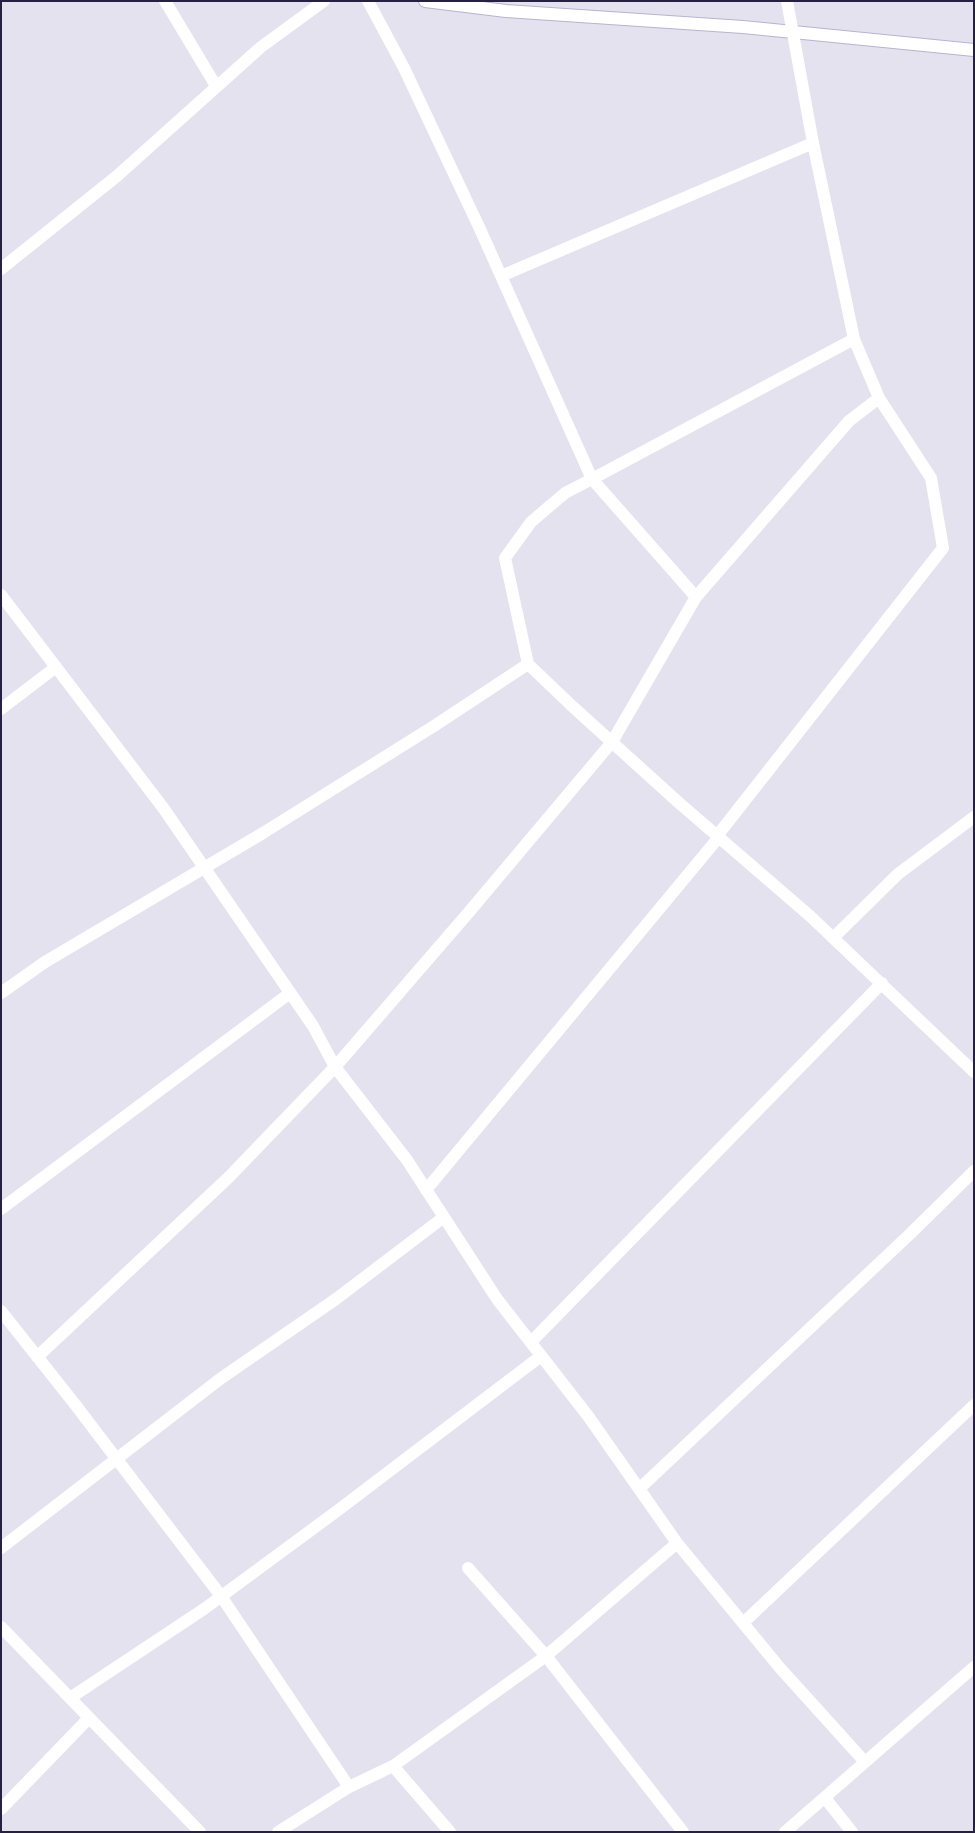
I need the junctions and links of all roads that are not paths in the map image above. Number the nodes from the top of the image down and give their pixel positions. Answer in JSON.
{"nodes":[{"id":1,"x":165,"y":1,"type":"edge"},
{"id":2,"x":324,"y":1,"type":"edge"},
{"id":3,"x":368,"y":1,"type":"edge"},
{"id":4,"x":424,"y":1,"type":"edge"},
{"id":5,"x":787,"y":1,"type":"edge"},
{"id":6,"x":792,"y":32,"type":"junction"},
{"id":7,"x":974,"y":50,"type":"edge"},
{"id":8,"x":216,"y":86,"type":"junction"},
{"id":9,"x":813,"y":143,"type":"junction"},
{"id":10,"x":1,"y":269,"type":"edge"},
{"id":11,"x":501,"y":276,"type":"junction"},
{"id":12,"x":854,"y":339,"type":"junction"},
{"id":13,"x":879,"y":398,"type":"junction"},
{"id":14,"x":592,"y":479,"type":"junction"},
{"id":15,"x":1,"y":595,"type":"edge"},
{"id":16,"x":696,"y":597,"type":"junction"},
{"id":17,"x":528,"y":664,"type":"junction"},
{"id":18,"x":56,"y":667,"type":"junction"},
{"id":19,"x":1,"y":710,"type":"edge"},
{"id":20,"x":612,"y":742,"type":"junction"},
{"id":21,"x":973,"y":819,"type":"edge"},
{"id":22,"x":718,"y":836,"type":"junction"},
{"id":23,"x":204,"y":867,"type":"junction"},
{"id":24,"x":833,"y":938,"type":"junction"},
{"id":25,"x":882,"y":983,"type":"junction"},
{"id":26,"x":1,"y":993,"type":"edge"},
{"id":27,"x":290,"y":993,"type":"junction"},
{"id":28,"x":335,"y":1067,"type":"junction"},
{"id":29,"x":974,"y":1072,"type":"edge"},
{"id":30,"x":974,"y":1171,"type":"edge"},
{"id":31,"x":426,"y":1190,"type":"junction"},
{"id":32,"x":1,"y":1209,"type":"edge"},
{"id":33,"x":444,"y":1217,"type":"junction"},
{"id":34,"x":1,"y":1311,"type":"edge"},
{"id":35,"x":531,"y":1342,"type":"junction"},
{"id":36,"x":541,"y":1356,"type":"junction"},
{"id":37,"x":37,"y":1357,"type":"junction"},
{"id":38,"x":974,"y":1405,"type":"edge"},
{"id":39,"x":116,"y":1460,"type":"junction"},
{"id":40,"x":639,"y":1489,"type":"junction"},
{"id":41,"x":677,"y":1543,"type":"junction"},
{"id":42,"x":1,"y":1548,"type":"edge"},
{"id":43,"x":468,"y":1568,"type":"dead end"},
{"id":44,"x":221,"y":1596,"type":"junction"},
{"id":45,"x":743,"y":1623,"type":"junction"},
{"id":46,"x":1,"y":1627,"type":"edge"},
{"id":47,"x":546,"y":1656,"type":"junction"},
{"id":48,"x":974,"y":1667,"type":"edge"},
{"id":49,"x":70,"y":1698,"type":"junction"},
{"id":50,"x":89,"y":1718,"type":"junction"},
{"id":51,"x":865,"y":1762,"type":"junction"},
{"id":52,"x":393,"y":1766,"type":"junction"},
{"id":53,"x":349,"y":1787,"type":"junction"},
{"id":54,"x":824,"y":1798,"type":"junction"},
{"id":55,"x":1,"y":1809,"type":"edge"},
{"id":56,"x":200,"y":1832,"type":"edge"},
{"id":57,"x":278,"y":1832,"type":"edge"},
{"id":58,"x":450,"y":1832,"type":"edge"},
{"id":59,"x":683,"y":1832,"type":"edge"},
{"id":60,"x":785,"y":1832,"type":"edge"},
{"id":61,"x":852,"y":1832,"type":"edge"}],
"edges":[{"from":1,"to":8,"type":"street"},
{"from":2,"to":8,"type":"street"},
{"from":3,"to":11,"type":"street"},
{"from":4,"to":6,"type":"street"},
{"from":5,"to":6,"type":"street"},
{"from":6,"to":7,"type":"street"},
{"from":6,"to":9,"type":"street"},
{"from":8,"to":10,"type":"street"},
{"from":9,"to":11,"type":"street"},
{"from":9,"to":12,"type":"street"},
{"from":11,"to":14,"type":"street"},
{"from":12,"to":13,"type":"street"},
{"from":12,"to":14,"type":"street"},
{"from":13,"to":16,"type":"street"},
{"from":13,"to":22,"type":"street"},
{"from":14,"to":16,"type":"street"},
{"from":14,"to":17,"type":"street"},
{"from":15,"to":18,"type":"street"},
{"from":16,"to":20,"type":"street"},
{"from":17,"to":20,"type":"street"},
{"from":17,"to":23,"type":"street"},
{"from":18,"to":19,"type":"street"},
{"from":18,"to":23,"type":"street"},
{"from":20,"to":22,"type":"street"},
{"from":20,"to":28,"type":"street"},
{"from":21,"to":24,"type":"street"},
{"from":22,"to":24,"type":"street"},
{"from":22,"to":31,"type":"street"},
{"from":23,"to":26,"type":"street"},
{"from":23,"to":27,"type":"street"},
{"from":24,"to":25,"type":"street"},
{"from":25,"to":29,"type":"street"},
{"from":25,"to":35,"type":"street"},
{"from":27,"to":28,"type":"street"},
{"from":27,"to":32,"type":"street"},
{"from":28,"to":31,"type":"street"},
{"from":28,"to":37,"type":"street"},
{"from":30,"to":40,"type":"street"},
{"from":31,"to":33,"type":"street"},
{"from":33,"to":35,"type":"street"},
{"from":33,"to":39,"type":"street"},
{"from":34,"to":37,"type":"street"},
{"from":35,"to":36,"type":"street"},
{"from":36,"to":40,"type":"street"},
{"from":36,"to":44,"type":"street"},
{"from":37,"to":39,"type":"street"},
{"from":38,"to":45,"type":"street"},
{"from":39,"to":42,"type":"street"},
{"from":39,"to":44,"type":"street"},
{"from":40,"to":41,"type":"street"},
{"from":41,"to":45,"type":"street"},
{"from":41,"to":47,"type":"street"},
{"from":43,"to":47,"type":"street"},
{"from":44,"to":49,"type":"street"},
{"from":44,"to":53,"type":"street"},
{"from":45,"to":51,"type":"street"},
{"from":46,"to":49,"type":"street"},
{"from":47,"to":52,"type":"street"},
{"from":47,"to":59,"type":"street"},
{"from":48,"to":51,"type":"street"},
{"from":49,"to":50,"type":"street"},
{"from":50,"to":55,"type":"street"},
{"from":50,"to":56,"type":"street"},
{"from":51,"to":54,"type":"street"},
{"from":52,"to":53,"type":"street"},
{"from":52,"to":58,"type":"street"},
{"from":53,"to":57,"type":"street"},
{"from":54,"to":60,"type":"street"},
{"from":54,"to":61,"type":"street"}]}
